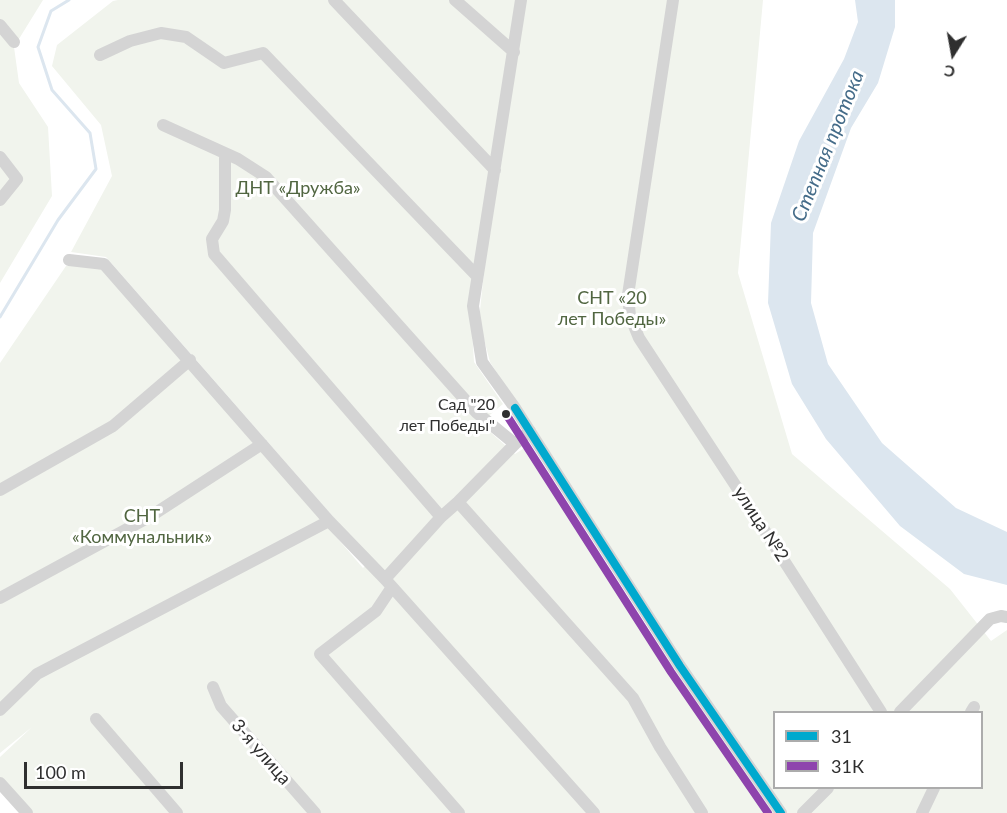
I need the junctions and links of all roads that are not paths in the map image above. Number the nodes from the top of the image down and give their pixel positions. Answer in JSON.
{"nodes":[{"id":1,"x":334,"y":0,"type":"edge"},
{"id":2,"x":455,"y":0,"type":"edge"},
{"id":3,"x":522,"y":0,"type":"edge"},
{"id":4,"x":673,"y":0,"type":"edge"},
{"id":5,"x":0,"y":25,"type":"edge"},
{"id":6,"x":14,"y":42,"type":"dead end"},
{"id":7,"x":514,"y":52,"type":"junction"},
{"id":8,"x":100,"y":55,"type":"dead end"},
{"id":9,"x":163,"y":125,"type":"dead end"},
{"id":10,"x":225,"y":153,"type":"junction"},
{"id":11,"x":0,"y":157,"type":"edge"},
{"id":12,"x":495,"y":170,"type":"junction"},
{"id":13,"x":0,"y":200,"type":"edge"},
{"id":14,"x":69,"y":260,"type":"dead end"},
{"id":15,"x":477,"y":276,"type":"junction"},
{"id":16,"x":190,"y":360,"type":"junction"},
{"id":17,"x":530,"y":431,"type":"junction"},
{"id":18,"x":262,"y":444,"type":"junction"},
{"id":19,"x":515,"y":444,"type":"junction"},
{"id":20,"x":0,"y":490,"type":"edge"},
{"id":21,"x":459,"y":502,"type":"junction"},
{"id":22,"x":441,"y":517,"type":"junction"},
{"id":23,"x":329,"y":521,"type":"junction"},
{"id":24,"x":388,"y":583,"type":"junction"},
{"id":25,"x":0,"y":598,"type":"edge"},
{"id":26,"x":1007,"y":617,"type":"edge"},
{"id":27,"x":213,"y":687,"type":"dead end"},
{"id":28,"x":0,"y":710,"type":"edge"},
{"id":29,"x":880,"y":711,"type":"edge"},
{"id":30,"x":901,"y":711,"type":"edge"},
{"id":31,"x":96,"y":719,"type":"dead end"},
{"id":32,"x":0,"y":783,"type":"edge"},
{"id":33,"x":827,"y":789,"type":"edge"},
{"id":34,"x":934,"y":789,"type":"edge"},
{"id":35,"x":27,"y":813,"type":"edge"},
{"id":36,"x":177,"y":813,"type":"edge"},
{"id":37,"x":315,"y":813,"type":"edge"},
{"id":38,"x":459,"y":813,"type":"edge"},
{"id":39,"x":594,"y":813,"type":"edge"},
{"id":40,"x":702,"y":813,"type":"edge"},
{"id":41,"x":781,"y":813,"type":"edge"},
{"id":42,"x":803,"y":813,"type":"edge"},
{"id":43,"x":922,"y":813,"type":"edge"}],
"edges":[{"from":1,"to":12,"type":"street"},
{"from":2,"to":7,"type":"street"},
{"from":3,"to":7,"type":"street"},
{"from":4,"to":29,"type":"street","name":"улица №2"},
{"from":5,"to":6,"type":"street"},
{"from":7,"to":12,"type":"street"},
{"from":8,"to":15,"type":"street"},
{"from":9,"to":10,"type":"street"},
{"from":10,"to":19,"type":"street"},
{"from":10,"to":22,"type":"street"},
{"from":11,"to":13,"type":"street"},
{"from":12,"to":15,"type":"street"},
{"from":14,"to":16,"type":"street"},
{"from":15,"to":17,"type":"street"},
{"from":16,"to":18,"type":"street"},
{"from":16,"to":20,"type":"street"},
{"from":17,"to":19,"type":"street"},
{"from":17,"to":41,"type":"street"},
{"from":18,"to":23,"type":"street"},
{"from":18,"to":25,"type":"street"},
{"from":19,"to":21,"type":"street"},
{"from":21,"to":22,"type":"street"},
{"from":21,"to":40,"type":"street"},
{"from":22,"to":24,"type":"street"},
{"from":23,"to":24,"type":"street"},
{"from":23,"to":28,"type":"street"},
{"from":24,"to":38,"type":"street"},
{"from":24,"to":39,"type":"street"},
{"from":26,"to":30,"type":"street"},
{"from":27,"to":37,"type":"street","name":"3-я улица"},
{"from":31,"to":36,"type":"street"},
{"from":32,"to":35,"type":"street"},
{"from":33,"to":42,"type":"street"},
{"from":34,"to":43,"type":"street"}]}
